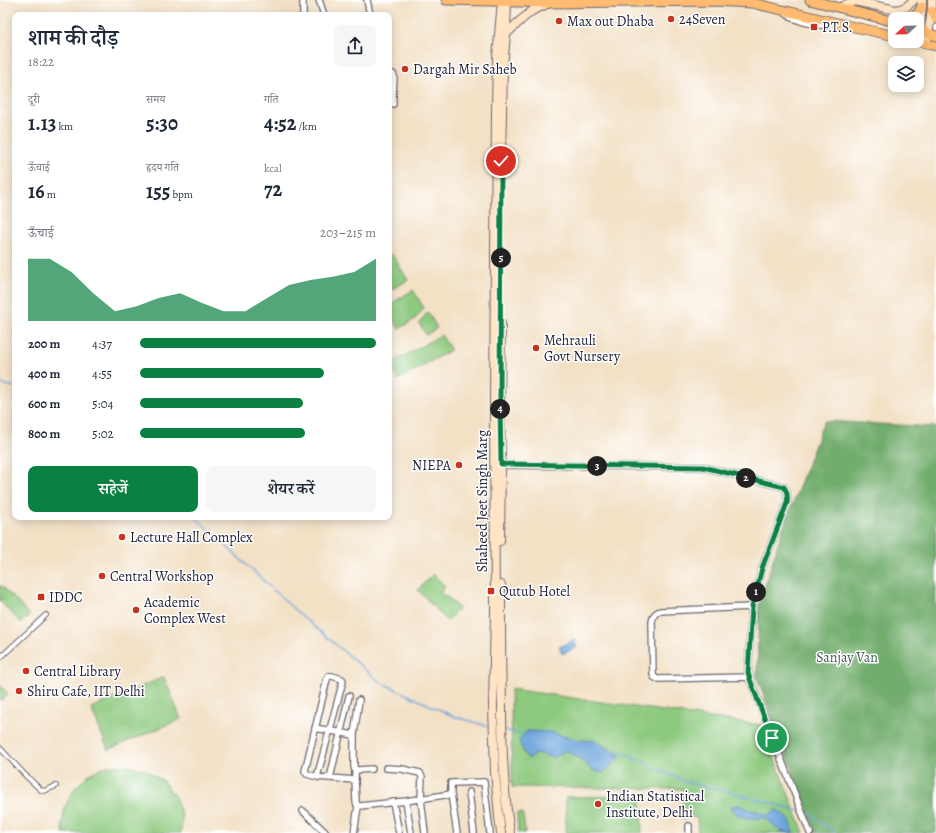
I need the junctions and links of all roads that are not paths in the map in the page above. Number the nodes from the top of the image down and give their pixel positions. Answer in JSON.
{"nodes":[{"id":1,"x":303,"y":0,"type":"edge"},
{"id":2,"x":319,"y":0,"type":"edge"},
{"id":3,"x":367,"y":0,"type":"edge"},
{"id":4,"x":446,"y":0,"type":"edge"},
{"id":5,"x":810,"y":0,"type":"edge"},
{"id":6,"x":914,"y":0,"type":"edge"},
{"id":7,"x":932,"y":0,"type":"edge"},
{"id":8,"x":505,"y":1,"type":"edge"},
{"id":9,"x":549,"y":3,"type":"junction"},
{"id":10,"x":922,"y":3,"type":"edge"},
{"id":11,"x":841,"y":7,"type":"junction"},
{"id":12,"x":303,"y":12,"type":"edge"},
{"id":13,"x":323,"y":12,"type":"edge"},
{"id":14,"x":369,"y":12,"type":"edge"},
{"id":15,"x":934,"y":15,"type":"edge"},
{"id":16,"x":888,"y":20,"type":"edge"},
{"id":17,"x":925,"y":32,"type":"edge"},
{"id":18,"x":506,"y":34,"type":"junction"},
{"id":19,"x":888,"y":34,"type":"edge"},
{"id":20,"x":924,"y":43,"type":"edge"},
{"id":21,"x":936,"y":46,"type":"edge"},
{"id":22,"x":392,"y":74,"type":"edge"},
{"id":23,"x":392,"y":88,"type":"edge"},
{"id":24,"x":392,"y":100,"type":"edge"},
{"id":25,"x":393,"y":104,"type":"dead end"},
{"id":26,"x":501,"y":464,"type":"junction"},
{"id":27,"x":752,"y":607,"type":"junction"},
{"id":28,"x":46,"y":615,"type":"dead end"},
{"id":29,"x":0,"y":658,"type":"edge"},
{"id":30,"x":749,"y":677,"type":"junction"},
{"id":31,"x":348,"y":696,"type":"dead end"},
{"id":32,"x":359,"y":700,"type":"dead end"},
{"id":33,"x":315,"y":728,"type":"junction"},
{"id":34,"x":498,"y":729,"type":"junction"},
{"id":35,"x":329,"y":730,"type":"junction"},
{"id":36,"x":341,"y":733,"type":"junction"},
{"id":37,"x":354,"y":735,"type":"junction"},
{"id":38,"x":0,"y":748,"type":"edge"},
{"id":39,"x":386,"y":768,"type":"dead end"},
{"id":40,"x":372,"y":769,"type":"dead end"},
{"id":41,"x":355,"y":771,"type":"junction"},
{"id":42,"x":317,"y":777,"type":"junction"},
{"id":43,"x":330,"y":778,"type":"junction"},
{"id":44,"x":355,"y":780,"type":"junction"},
{"id":45,"x":56,"y":786,"type":"dead end"},
{"id":46,"x":469,"y":792,"type":"dead end"},
{"id":47,"x":451,"y":794,"type":"junction"},
{"id":48,"x":421,"y":799,"type":"junction"},
{"id":49,"x":406,"y":801,"type":"junction"},
{"id":50,"x":394,"y":802,"type":"junction"},
{"id":51,"x":358,"y":806,"type":"junction"},
{"id":52,"x":303,"y":811,"type":"dead end"},
{"id":53,"x":689,"y":826,"type":"dead end"},
{"id":54,"x":326,"y":833,"type":"edge"},
{"id":55,"x":354,"y":833,"type":"edge"},
{"id":56,"x":399,"y":833,"type":"edge"},
{"id":57,"x":411,"y":833,"type":"edge"},
{"id":58,"x":425,"y":833,"type":"edge"},
{"id":59,"x":457,"y":833,"type":"edge"},
{"id":60,"x":474,"y":833,"type":"edge"},
{"id":61,"x":490,"y":833,"type":"edge"},
{"id":62,"x":501,"y":833,"type":"edge"},
{"id":63,"x":510,"y":833,"type":"edge"},
{"id":64,"x":689,"y":833,"type":"edge"},
{"id":65,"x":810,"y":833,"type":"edge"}],
"edges":[{"from":1,"to":12,"type":"street"},
{"from":2,"to":13,"type":"street"},
{"from":3,"to":14,"type":"street"},
{"from":4,"to":8,"type":"highway"},
{"from":5,"to":11,"type":"highway"},
{"from":6,"to":11,"type":"main road"},
{"from":7,"to":15,"type":"main road"},
{"from":8,"to":9,"type":"highway"},
{"from":8,"to":18,"type":"main road","name":"Shaheed Jeet Singh Marg"},
{"from":8,"to":34,"type":"main road","name":"Shaheed Jeet Singh Marg"},
{"from":9,"to":18,"type":"main road"},
{"from":9,"to":19,"type":"highway"},
{"from":10,"to":17,"type":"main road"},
{"from":11,"to":16,"type":"highway"},
{"from":15,"to":17,"type":"main road"},
{"from":18,"to":26,"type":"main road","name":"Shaheed Jeet Singh Marg"},
{"from":20,"to":21,"type":"highway"},
{"from":22,"to":23,"type":"street"},
{"from":24,"to":25,"type":"street"},
{"from":26,"to":27,"type":"street"},
{"from":26,"to":34,"type":"main road","name":"Shaheed Jeet Singh Marg"},
{"from":27,"to":30,"type":"street"},
{"from":27,"to":30,"type":"street"},
{"from":28,"to":29,"type":"street"},
{"from":30,"to":65,"type":"street"},
{"from":31,"to":36,"type":"street"},
{"from":32,"to":37,"type":"street"},
{"from":33,"to":35,"type":"street"},
{"from":33,"to":35,"type":"street"},
{"from":33,"to":42,"type":"street"},
{"from":34,"to":62,"type":"main road","name":"Shaheed Jeet Singh Marg"},
{"from":34,"to":63,"type":"main road","name":"Shaheed Jeet Singh Marg"},
{"from":35,"to":36,"type":"street"},
{"from":35,"to":42,"type":"street"},
{"from":36,"to":37,"type":"street"},
{"from":36,"to":43,"type":"street"},
{"from":37,"to":41,"type":"street"},
{"from":38,"to":45,"type":"street"},
{"from":39,"to":48,"type":"street"},
{"from":40,"to":41,"type":"street"},
{"from":41,"to":44,"type":"street"},
{"from":42,"to":43,"type":"street"},
{"from":43,"to":44,"type":"street"},
{"from":44,"to":51,"type":"street"},
{"from":46,"to":60,"type":"street"},
{"from":47,"to":48,"type":"street"},
{"from":47,"to":59,"type":"street"},
{"from":47,"to":61,"type":"street"},
{"from":48,"to":49,"type":"street"},
{"from":48,"to":58,"type":"street"},
{"from":49,"to":50,"type":"street"},
{"from":49,"to":57,"type":"street"},
{"from":50,"to":51,"type":"street"},
{"from":50,"to":56,"type":"street"},
{"from":51,"to":55,"type":"street"},
{"from":52,"to":54,"type":"street"},
{"from":53,"to":64,"type":"street"}]}
